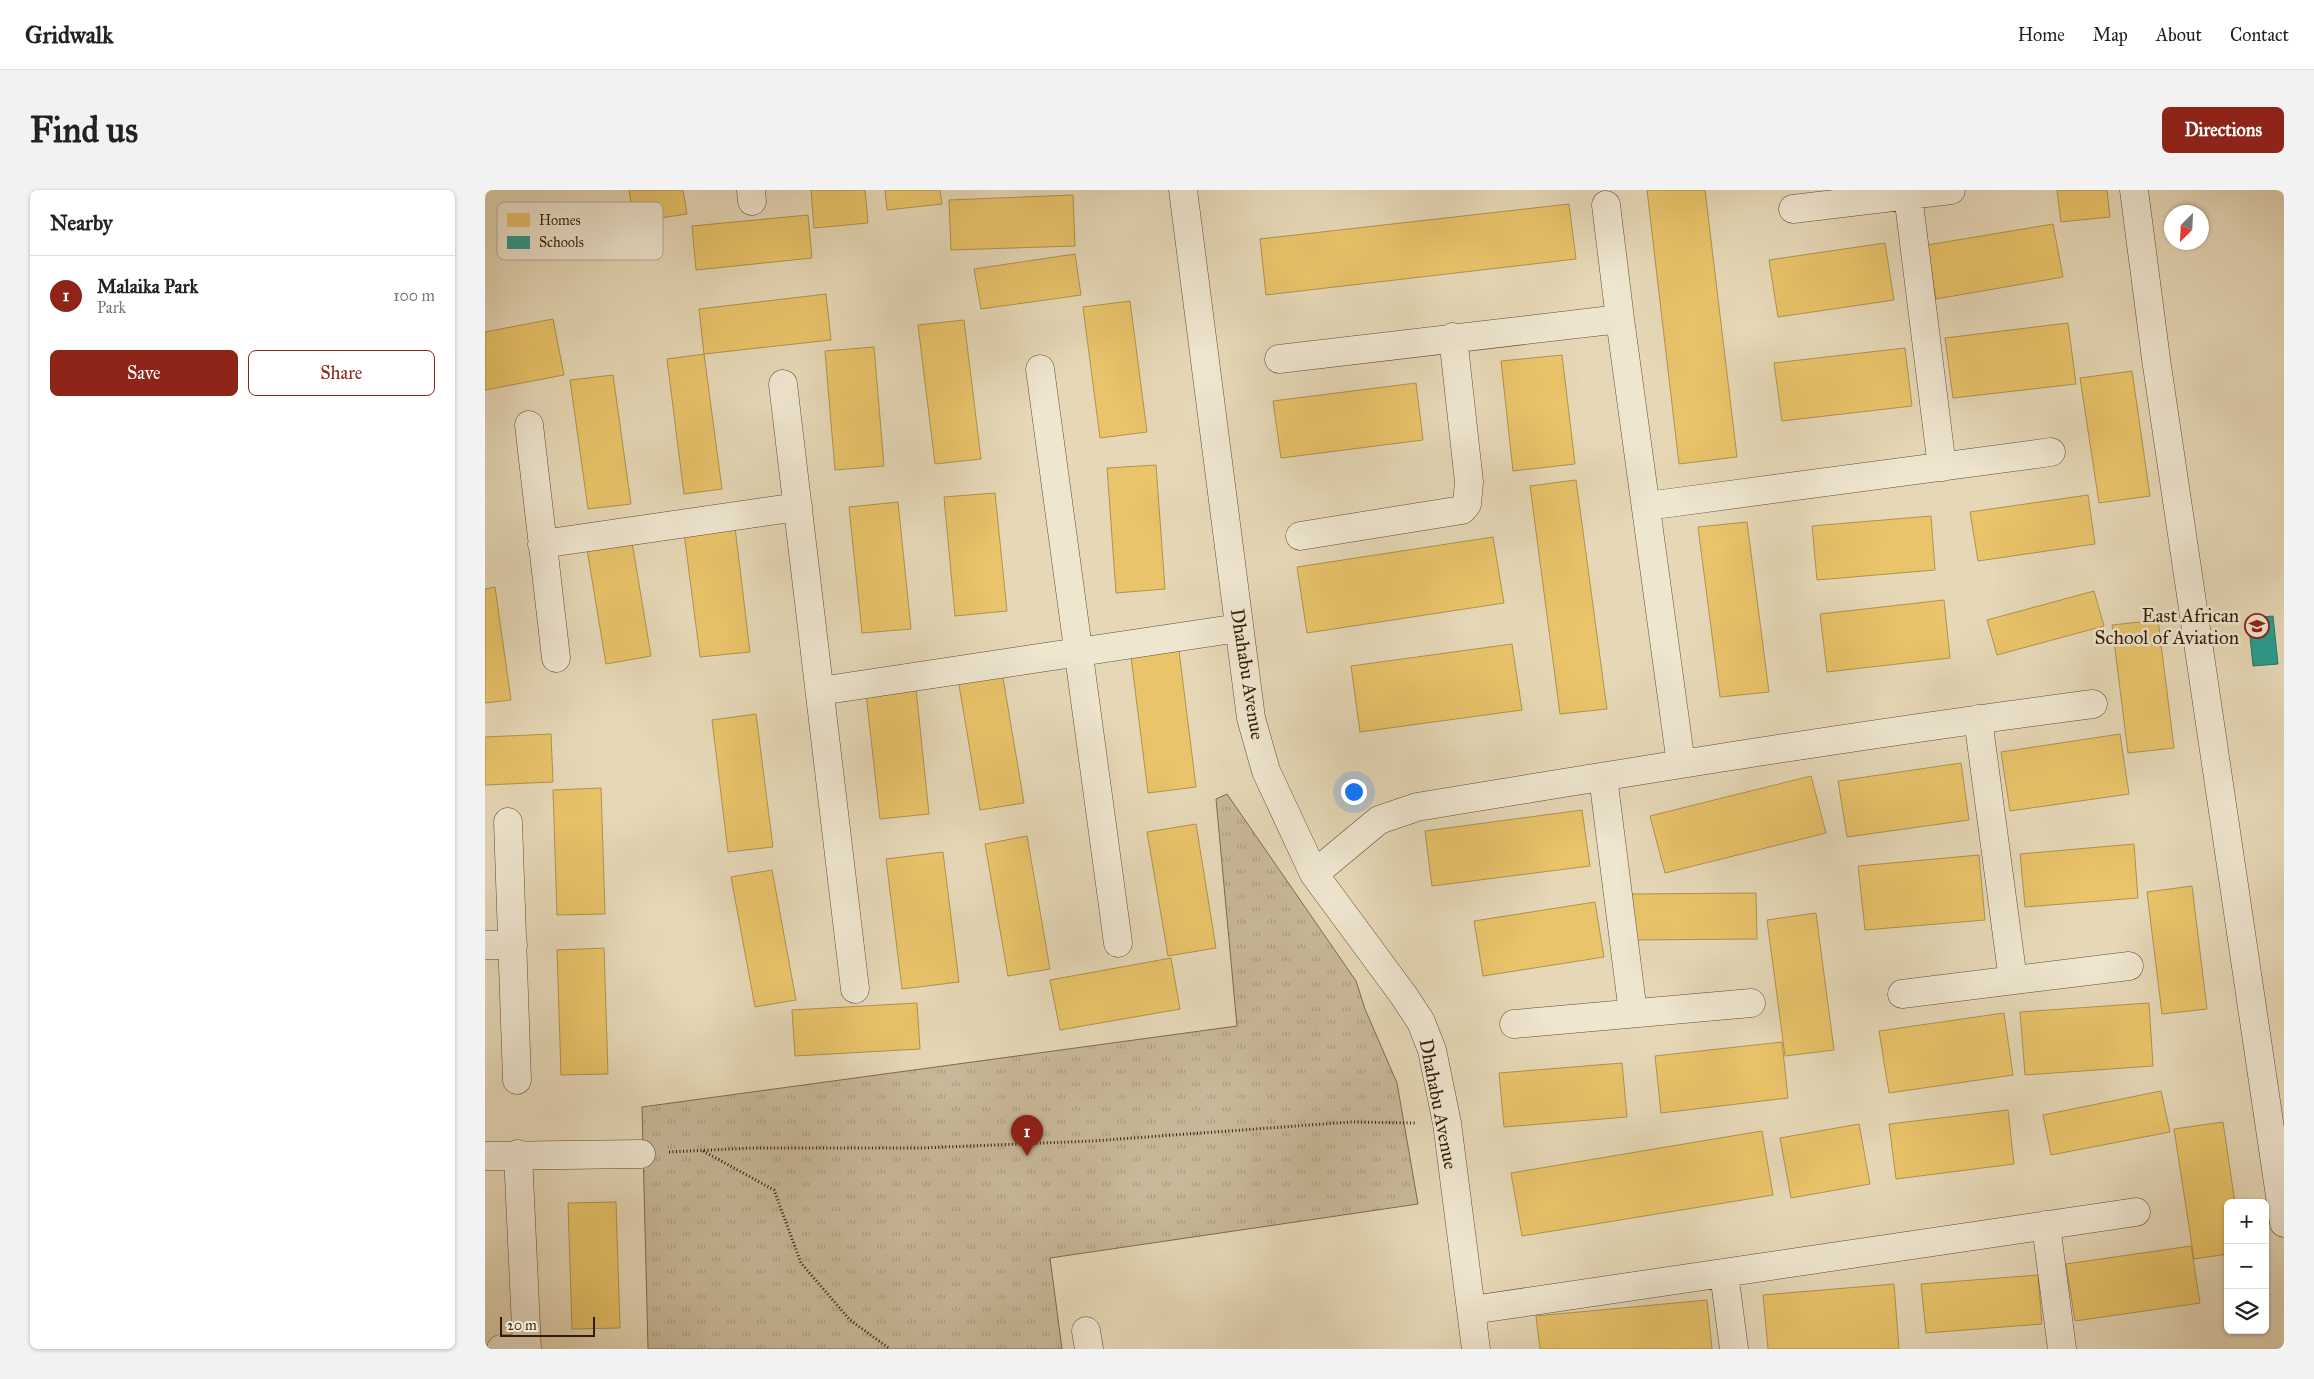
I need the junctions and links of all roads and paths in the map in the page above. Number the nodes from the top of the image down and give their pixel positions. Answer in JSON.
{"nodes":[{"id":1,"x":1183,"y":190,"type":"edge"},
{"id":2,"x":1951,"y":190,"type":"edge"},
{"id":3,"x":2135,"y":190,"type":"edge"},
{"id":4,"x":1908,"y":195,"type":"junction"},
{"id":5,"x":1606,"y":205,"type":"dead end"},
{"id":6,"x":1793,"y":209,"type":"dead end"},
{"id":7,"x":1619,"y":320,"type":"junction"},
{"id":8,"x":1453,"y":338,"type":"junction"},
{"id":9,"x":1279,"y":359,"type":"dead end"},
{"id":10,"x":1040,"y":369,"type":"dead end"},
{"id":11,"x":783,"y":384,"type":"dead end"},
{"id":12,"x":529,"y":425,"type":"dead end"},
{"id":13,"x":2051,"y":452,"type":"dead end"},
{"id":14,"x":1942,"y":466,"type":"junction"},
{"id":15,"x":1647,"y":506,"type":"junction"},
{"id":16,"x":798,"y":507,"type":"junction"},
{"id":17,"x":1301,"y":536,"type":"dead end"},
{"id":18,"x":542,"y":544,"type":"junction"},
{"id":19,"x":1239,"y":628,"type":"junction"},
{"id":20,"x":1079,"y":652,"type":"junction"},
{"id":21,"x":556,"y":658,"type":"dead end"},
{"id":22,"x":820,"y":691,"type":"junction"},
{"id":23,"x":2093,"y":704,"type":"dead end"},
{"id":24,"x":1978,"y":719,"type":"junction"},
{"id":25,"x":1681,"y":764,"type":"junction"},
{"id":26,"x":1603,"y":777,"type":"junction"},
{"id":27,"x":508,"y":822,"type":"dead end"},
{"id":28,"x":1314,"y":874,"type":"junction"},
{"id":29,"x":1118,"y":943,"type":"dead end"},
{"id":30,"x":485,"y":945,"type":"edge"},
{"id":31,"x":513,"y":945,"type":"junction"},
{"id":32,"x":2129,"y":966,"type":"dead end"},
{"id":33,"x":2013,"y":980,"type":"junction"},
{"id":34,"x":855,"y":989,"type":"dead end"},
{"id":35,"x":1902,"y":994,"type":"dead end"},
{"id":36,"x":1751,"y":1003,"type":"dead end"},
{"id":37,"x":1633,"y":1013,"type":"junction"},
{"id":38,"x":1514,"y":1024,"type":"dead end"},
{"id":39,"x":517,"y":1080,"type":"dead end"},
{"id":40,"x":1447,"y":1123,"type":"junction"},
{"id":41,"x":702,"y":1151,"type":"junction"},
{"id":42,"x":517,"y":1154,"type":"junction"},
{"id":43,"x":641,"y":1154,"type":"joint"},
{"id":44,"x":485,"y":1156,"type":"edge"},
{"id":45,"x":2137,"y":1212,"type":"dead end"},
{"id":46,"x":2284,"y":1223,"type":"edge"},
{"id":47,"x":2046,"y":1225,"type":"junction"},
{"id":48,"x":1724,"y":1273,"type":"junction"},
{"id":49,"x":1472,"y":1310,"type":"junction"},
{"id":50,"x":519,"y":1349,"type":"edge"},
{"id":51,"x":890,"y":1349,"type":"edge"},
{"id":52,"x":1476,"y":1349,"type":"edge"},
{"id":53,"x":1733,"y":1349,"type":"edge"},
{"id":54,"x":2062,"y":1349,"type":"edge"}],
"edges":[{"from":1,"to":19,"type":"street","name":"Dhahabu Avenue"},
{"from":2,"to":4,"type":"street"},
{"from":3,"to":46,"type":"street"},
{"from":4,"to":6,"type":"street"},
{"from":4,"to":14,"type":"street"},
{"from":5,"to":7,"type":"street"},
{"from":7,"to":8,"type":"street"},
{"from":7,"to":15,"type":"street"},
{"from":8,"to":9,"type":"street"},
{"from":8,"to":17,"type":"street"},
{"from":10,"to":20,"type":"street"},
{"from":11,"to":16,"type":"street"},
{"from":12,"to":18,"type":"street"},
{"from":13,"to":14,"type":"street"},
{"from":14,"to":15,"type":"street"},
{"from":15,"to":25,"type":"street"},
{"from":16,"to":18,"type":"street"},
{"from":16,"to":22,"type":"street"},
{"from":18,"to":21,"type":"street"},
{"from":19,"to":20,"type":"street"},
{"from":19,"to":28,"type":"street","name":"Dhahabu Avenue"},
{"from":20,"to":22,"type":"street"},
{"from":20,"to":29,"type":"street"},
{"from":22,"to":34,"type":"street"},
{"from":23,"to":24,"type":"street"},
{"from":24,"to":25,"type":"street"},
{"from":24,"to":33,"type":"street"},
{"from":25,"to":26,"type":"street"},
{"from":26,"to":28,"type":"street"},
{"from":26,"to":37,"type":"street"},
{"from":27,"to":31,"type":"street"},
{"from":28,"to":40,"type":"street","name":"Dhahabu Avenue"},
{"from":30,"to":31,"type":"street"},
{"from":31,"to":39,"type":"street"},
{"from":32,"to":33,"type":"street"},
{"from":33,"to":35,"type":"street"},
{"from":36,"to":37,"type":"street"},
{"from":37,"to":38,"type":"street"},
{"from":40,"to":41,"type":"path"},
{"from":40,"to":49,"type":"street","name":"Dhahabu Avenue"},
{"from":41,"to":43,"type":"path"},
{"from":41,"to":51,"type":"path"},
{"from":42,"to":43,"type":"street"},
{"from":42,"to":44,"type":"street"},
{"from":42,"to":50,"type":"street"},
{"from":45,"to":47,"type":"street"},
{"from":47,"to":48,"type":"street"},
{"from":47,"to":54,"type":"street"},
{"from":48,"to":49,"type":"street"},
{"from":48,"to":53,"type":"street"},
{"from":49,"to":52,"type":"street","name":"Dhahabu Avenue"}]}
